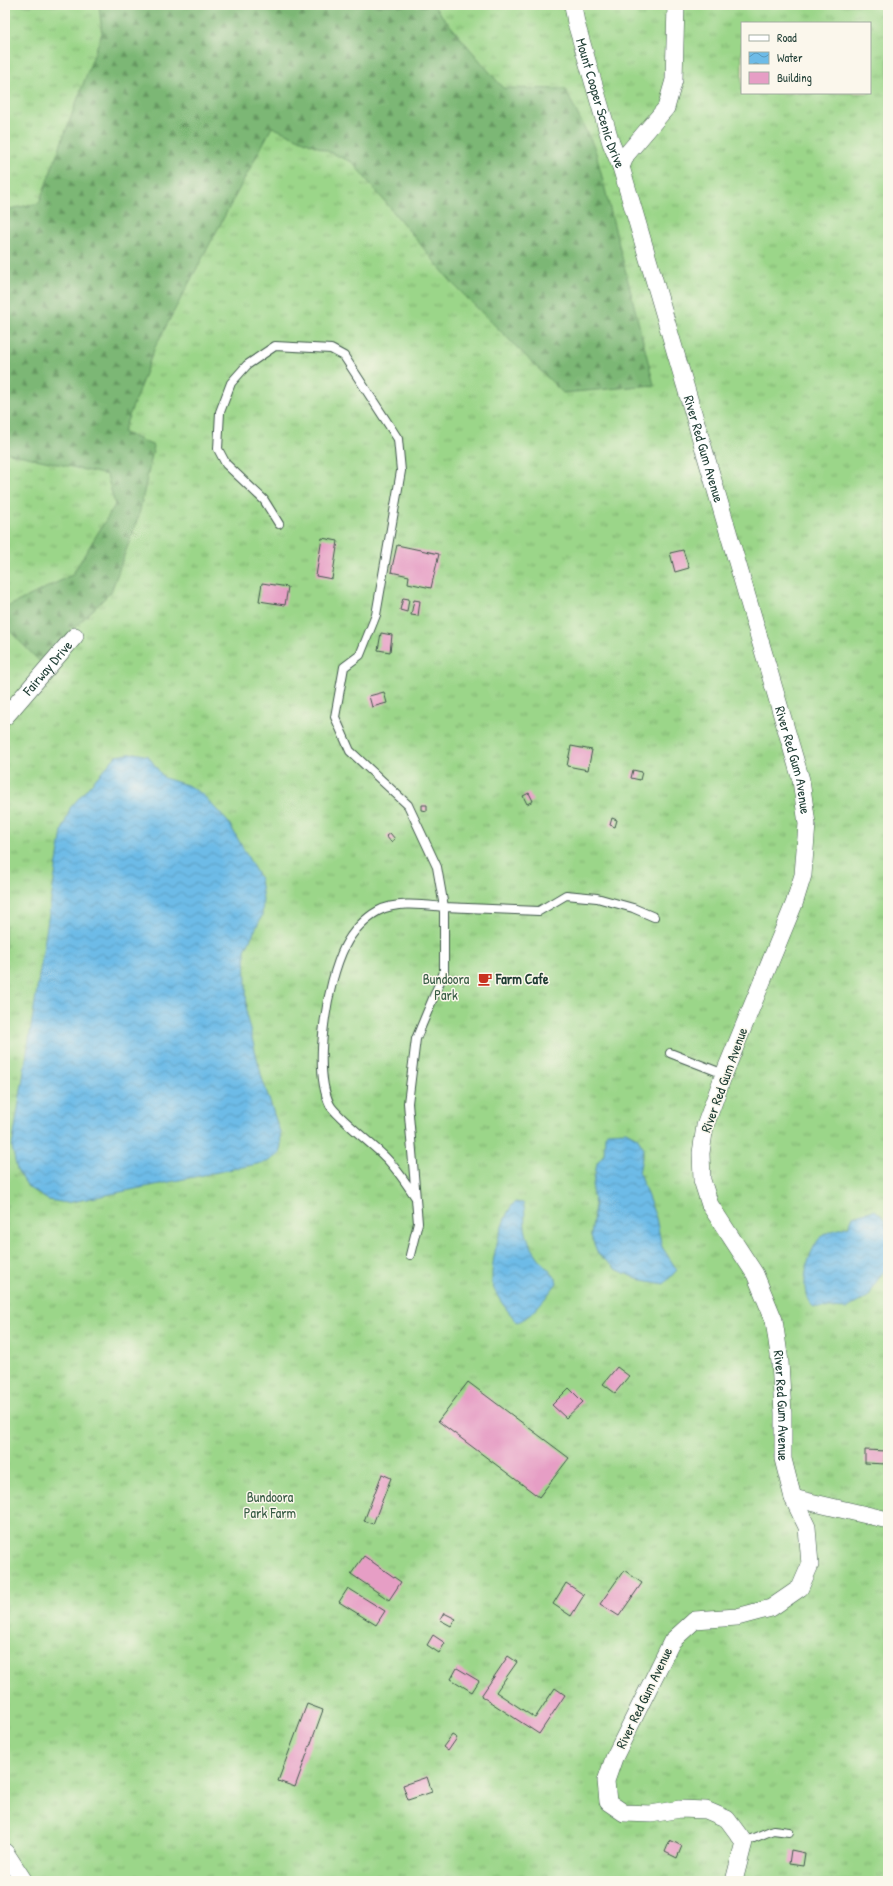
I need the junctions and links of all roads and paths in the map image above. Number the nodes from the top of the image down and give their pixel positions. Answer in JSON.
{"nodes":[{"id":1,"x":574,"y":5,"type":"edge"},
{"id":2,"x":676,"y":5,"type":"edge"},
{"id":3,"x":621,"y":167,"type":"junction"},
{"id":4,"x":278,"y":524,"type":"dead end"},
{"id":5,"x":75,"y":636,"type":"dead end"},
{"id":6,"x":5,"y":717,"type":"edge"},
{"id":7,"x":444,"y":906,"type":"junction"},
{"id":8,"x":654,"y":917,"type":"dead end"},
{"id":9,"x":670,"y":1053,"type":"dead end"},
{"id":10,"x":724,"y":1074,"type":"junction"},
{"id":11,"x":416,"y":1198,"type":"junction"},
{"id":12,"x":410,"y":1255,"type":"dead end"},
{"id":13,"x":793,"y":1498,"type":"junction"},
{"id":14,"x":888,"y":1520,"type":"edge"},
{"id":15,"x":789,"y":1832,"type":"dead end"},
{"id":16,"x":744,"y":1842,"type":"junction"},
{"id":17,"x":5,"y":1852,"type":"edge"},
{"id":18,"x":24,"y":1881,"type":"edge"},
{"id":19,"x":734,"y":1881,"type":"edge"}],
"edges":[{"from":1,"to":3,"type":"street","name":"Mount Cooper Scenic Drive"},
{"from":2,"to":3,"type":"street","name":"Mount Cooper Scenic Drive"},
{"from":3,"to":10,"type":"street","name":"River Red Gum Avenue"},
{"from":4,"to":7,"type":"lane"},
{"from":5,"to":6,"type":"street","name":"Fairway Drive"},
{"from":7,"to":8,"type":"lane"},
{"from":7,"to":11,"type":"lane"},
{"from":7,"to":11,"type":"lane"},
{"from":9,"to":10,"type":"lane"},
{"from":10,"to":13,"type":"street","name":"River Red Gum Avenue"},
{"from":11,"to":12,"type":"lane"},
{"from":13,"to":14,"type":"street"},
{"from":13,"to":16,"type":"street","name":"River Red Gum Avenue"},
{"from":15,"to":16,"type":"lane"},
{"from":16,"to":19,"type":"street"},
{"from":17,"to":18,"type":"street"}]}
